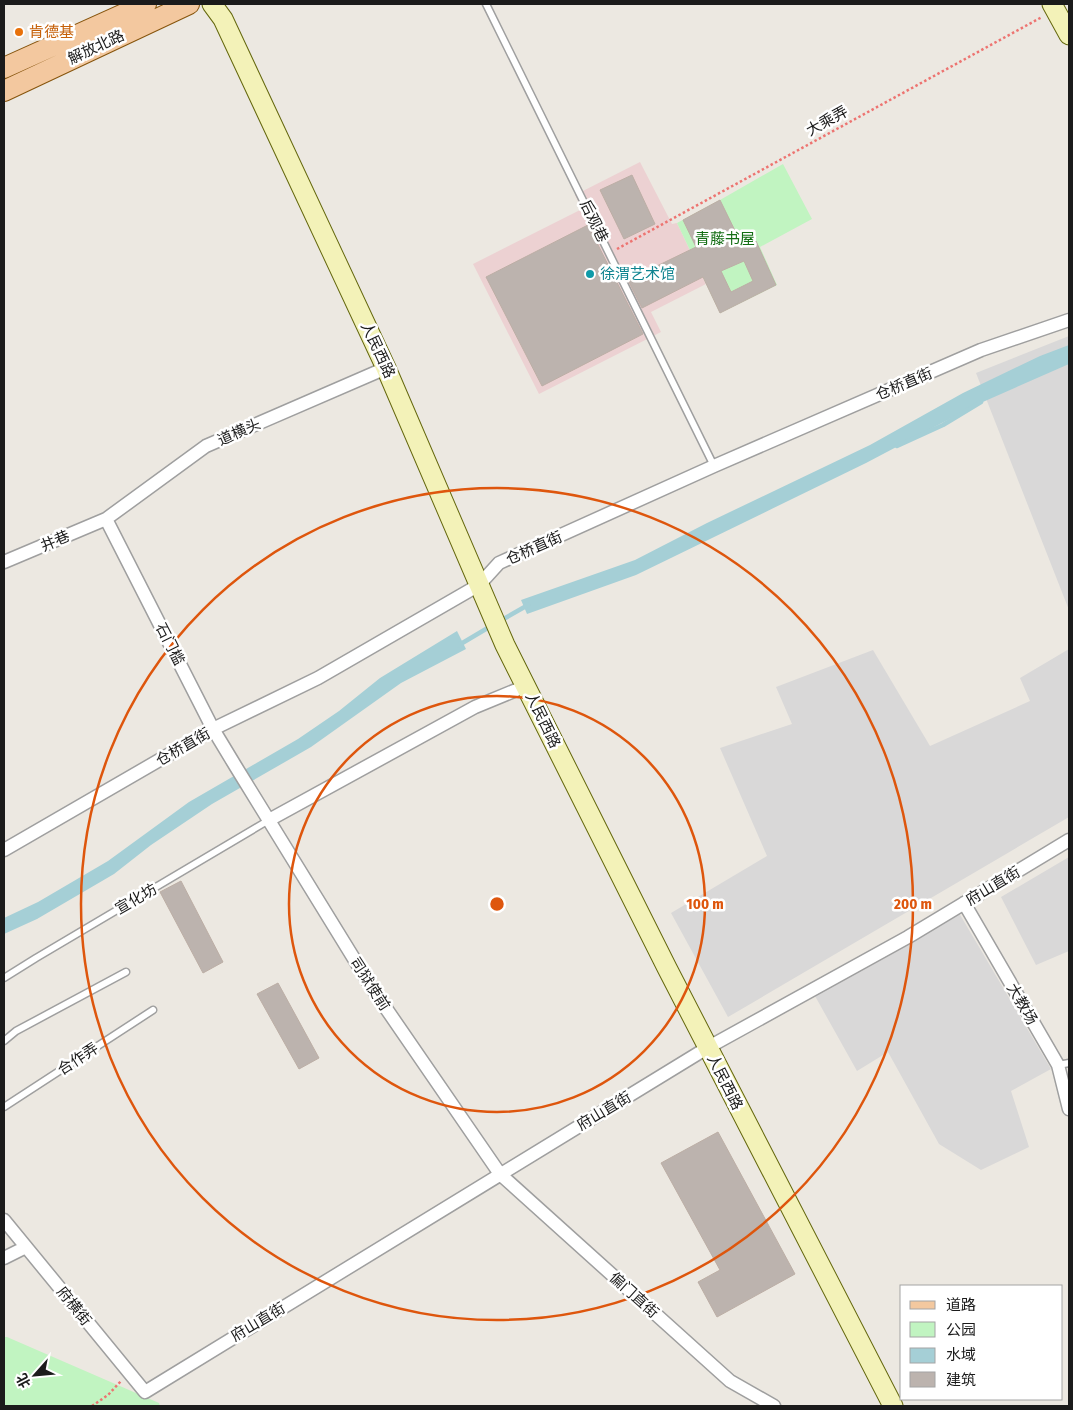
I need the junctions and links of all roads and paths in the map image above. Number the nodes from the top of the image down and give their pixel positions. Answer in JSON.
{"nodes":[{"id":1,"x":146,"y":4,"type":"edge"},
{"id":2,"x":189,"y":4,"type":"edge"},
{"id":3,"x":212,"y":4,"type":"edge"},
{"id":4,"x":486,"y":4,"type":"edge"},
{"id":5,"x":1054,"y":6,"type":"edge"},
{"id":6,"x":223,"y":11,"type":"edge"},
{"id":7,"x":1069,"y":35,"type":"edge"},
{"id":8,"x":4,"y":68,"type":"edge"},
{"id":9,"x":4,"y":91,"type":"edge"},
{"id":10,"x":609,"y":253,"type":"junction"},
{"id":11,"x":1069,"y":320,"type":"edge"},
{"id":12,"x":386,"y":368,"type":"junction"},
{"id":13,"x":714,"y":466,"type":"junction"},
{"id":14,"x":106,"y":519,"type":"junction"},
{"id":15,"x":4,"y":562,"type":"edge"},
{"id":16,"x":479,"y":584,"type":"junction"},
{"id":17,"x":526,"y":686,"type":"junction"},
{"id":18,"x":213,"y":729,"type":"junction"},
{"id":19,"x":249,"y":787,"type":"joint"},
{"id":20,"x":269,"y":820,"type":"junction"},
{"id":21,"x":1069,"y":840,"type":"edge"},
{"id":22,"x":4,"y":850,"type":"edge"},
{"id":23,"x":964,"y":903,"type":"junction"},
{"id":24,"x":126,"y":972,"type":"dead end"},
{"id":25,"x":4,"y":978,"type":"edge"},
{"id":26,"x":153,"y":1010,"type":"dead end"},
{"id":27,"x":4,"y":1041,"type":"edge"},
{"id":28,"x":707,"y":1048,"type":"junction"},
{"id":29,"x":1064,"y":1064,"type":"edge"},
{"id":30,"x":4,"y":1107,"type":"edge"},
{"id":31,"x":1069,"y":1109,"type":"edge"},
{"id":32,"x":500,"y":1174,"type":"junction"},
{"id":33,"x":4,"y":1220,"type":"edge"},
{"id":34,"x":26,"y":1246,"type":"junction"},
{"id":35,"x":4,"y":1258,"type":"edge"},
{"id":36,"x":129,"y":1373,"type":"junction"},
{"id":37,"x":144,"y":1392,"type":"joint"},
{"id":38,"x":92,"y":1406,"type":"edge"},
{"id":39,"x":774,"y":1406,"type":"edge"},
{"id":40,"x":893,"y":1406,"type":"edge"}],
"edges":[{"from":1,"to":8,"type":"main road","name":"解放北路"},
{"from":2,"to":9,"type":"main road","name":"解放北路"},
{"from":3,"to":6,"type":"main road","name":"人民西路"},
{"from":4,"to":10,"type":"lane","name":"后观巷"},
{"from":5,"to":7,"type":"main road"},
{"from":5,"to":10,"type":"path","name":"大乘弄"},
{"from":6,"to":12,"type":"main road","name":"人民西路"},
{"from":10,"to":13,"type":"lane","name":"后观巷"},
{"from":11,"to":13,"type":"street","name":"仓桥直街"},
{"from":12,"to":14,"type":"street","name":"道横头"},
{"from":12,"to":16,"type":"main road","name":"人民西路"},
{"from":13,"to":16,"type":"street","name":"仓桥直街"},
{"from":14,"to":15,"type":"street","name":"井巷"},
{"from":14,"to":18,"type":"street","name":"石门槛"},
{"from":16,"to":17,"type":"main road","name":"人民西路"},
{"from":16,"to":18,"type":"street","name":"仓桥直街"},
{"from":17,"to":20,"type":"street"},
{"from":17,"to":28,"type":"main road","name":"人民西路"},
{"from":18,"to":19,"type":"street","name":"石门槛"},
{"from":18,"to":22,"type":"street","name":"仓桥直街"},
{"from":19,"to":20,"type":"street","name":"司狱使前"},
{"from":20,"to":25,"type":"lane","name":"宣化坊"},
{"from":20,"to":32,"type":"street","name":"司狱使前"},
{"from":21,"to":23,"type":"street","name":"府山直街"},
{"from":23,"to":28,"type":"street","name":"府山直街"},
{"from":23,"to":29,"type":"street","name":"大教场"},
{"from":24,"to":27,"type":"lane"},
{"from":26,"to":30,"type":"lane","name":"合作弄"},
{"from":28,"to":32,"type":"street","name":"府山直街"},
{"from":28,"to":40,"type":"main road","name":"人民西路"},
{"from":29,"to":31,"type":"street","name":"大教场"},
{"from":32,"to":37,"type":"street","name":"府山直街"},
{"from":32,"to":39,"type":"street","name":"偏门直街"},
{"from":33,"to":34,"type":"street","name":"府横街"},
{"from":34,"to":35,"type":"street"},
{"from":34,"to":36,"type":"street","name":"府横街"},
{"from":36,"to":37,"type":"street","name":"府横街"},
{"from":36,"to":38,"type":"path"}]}
